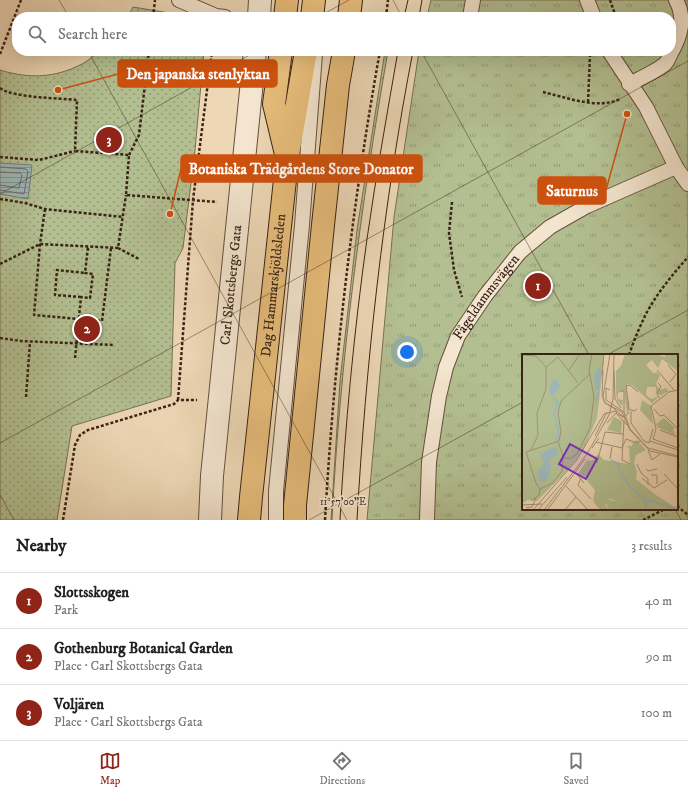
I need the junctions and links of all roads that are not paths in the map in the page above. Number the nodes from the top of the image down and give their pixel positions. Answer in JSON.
{"nodes":[{"id":1,"x":179,"y":0,"type":"edge"},
{"id":2,"x":260,"y":0,"type":"edge"},
{"id":3,"x":287,"y":0,"type":"edge"},
{"id":4,"x":314,"y":0,"type":"edge"},
{"id":5,"x":319,"y":0,"type":"edge"},
{"id":6,"x":351,"y":0,"type":"edge"},
{"id":7,"x":473,"y":0,"type":"edge"},
{"id":8,"x":587,"y":0,"type":"edge"},
{"id":9,"x":676,"y":0,"type":"edge"},
{"id":10,"x":207,"y":12,"type":"edge"},
{"id":11,"x":259,"y":12,"type":"edge"},
{"id":12,"x":286,"y":12,"type":"edge"},
{"id":13,"x":313,"y":12,"type":"edge"},
{"id":14,"x":318,"y":12,"type":"edge"},
{"id":15,"x":350,"y":12,"type":"edge"},
{"id":16,"x":471,"y":12,"type":"edge"},
{"id":17,"x":592,"y":12,"type":"edge"},
{"id":18,"x":676,"y":46,"type":"edge"},
{"id":19,"x":254,"y":56,"type":"edge"},
{"id":20,"x":280,"y":56,"type":"edge"},
{"id":21,"x":305,"y":56,"type":"edge"},
{"id":22,"x":315,"y":56,"type":"edge"},
{"id":23,"x":343,"y":56,"type":"edge"},
{"id":24,"x":612,"y":56,"type":"edge"},
{"id":25,"x":670,"y":56,"type":"edge"},
{"id":26,"x":631,"y":87,"type":"junction"},
{"id":27,"x":287,"y":161,"type":"junction"},
{"id":28,"x":676,"y":167,"type":"junction"},
{"id":29,"x":688,"y":184,"type":"edge"},
{"id":30,"x":210,"y":520,"type":"edge"},
{"id":31,"x":249,"y":520,"type":"edge"},
{"id":32,"x":276,"y":520,"type":"edge"},
{"id":33,"x":295,"y":520,"type":"edge"},
{"id":34,"x":427,"y":520,"type":"edge"}],
"edges":[{"from":1,"to":10,"type":"lane"},
{"from":2,"to":11,"type":"street"},
{"from":3,"to":12,"type":"main road"},
{"from":4,"to":13,"type":"main road"},
{"from":5,"to":14,"type":"lane"},
{"from":6,"to":15,"type":"main road"},
{"from":7,"to":16,"type":"lane"},
{"from":8,"to":17,"type":"lane"},
{"from":9,"to":18,"type":"lane"},
{"from":19,"to":30,"type":"street","name":"Carl Skottsbergs Gata"},
{"from":20,"to":27,"type":"main road"},
{"from":21,"to":27,"type":"main road","name":"Dag Hammarskjöldsleden"},
{"from":22,"to":32,"type":"lane"},
{"from":23,"to":33,"type":"main road"},
{"from":24,"to":26,"type":"lane"},
{"from":25,"to":26,"type":"lane"},
{"from":26,"to":28,"type":"lane"},
{"from":27,"to":31,"type":"main road","name":"Dag Hammarskjöldsleden"},
{"from":28,"to":29,"type":"lane"},
{"from":28,"to":34,"type":"lane","name":"Fågeldammsvägen"}]}
